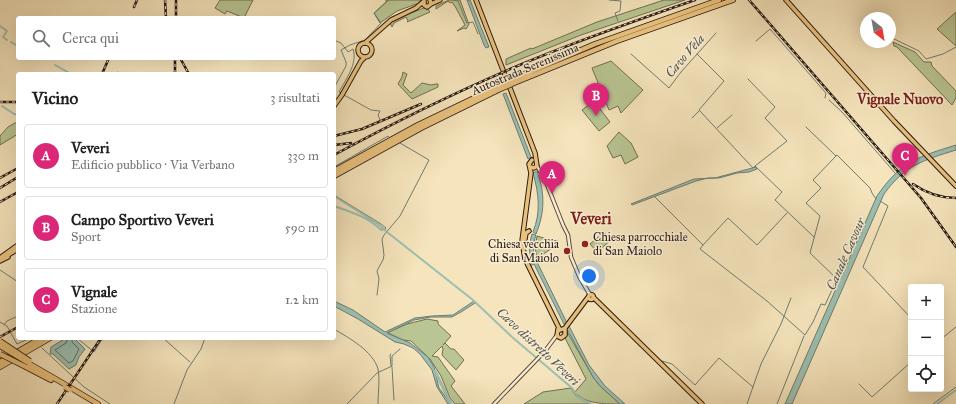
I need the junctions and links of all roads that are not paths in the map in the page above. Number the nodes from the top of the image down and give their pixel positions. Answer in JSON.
{"nodes":[{"id":1,"x":440,"y":0,"type":"edge"},
{"id":2,"x":476,"y":0,"type":"edge"},
{"id":3,"x":719,"y":0,"type":"edge"},
{"id":4,"x":733,"y":0,"type":"edge"},
{"id":5,"x":786,"y":0,"type":"edge"},
{"id":6,"x":424,"y":1,"type":"edge"},
{"id":7,"x":430,"y":2,"type":"edge"},
{"id":8,"x":425,"y":7,"type":"junction"},
{"id":9,"x":416,"y":8,"type":"junction"},
{"id":10,"x":703,"y":11,"type":"junction"},
{"id":11,"x":374,"y":36,"type":"junction"},
{"id":12,"x":620,"y":42,"type":"dead end"},
{"id":13,"x":365,"y":43,"type":"junction"},
{"id":14,"x":371,"y":47,"type":"junction"},
{"id":15,"x":360,"y":55,"type":"junction"},
{"id":16,"x":364,"y":57,"type":"junction"},
{"id":17,"x":567,"y":62,"type":"dead end"},
{"id":18,"x":554,"y":66,"type":"junction"},
{"id":19,"x":356,"y":68,"type":"junction"},
{"id":20,"x":513,"y":81,"type":"junction"},
{"id":21,"x":495,"y":89,"type":"junction"},
{"id":22,"x":336,"y":103,"type":"edge"},
{"id":23,"x":534,"y":164,"type":"junction"},
{"id":24,"x":336,"y":170,"type":"edge"},
{"id":25,"x":336,"y":175,"type":"edge"},
{"id":26,"x":956,"y":186,"type":"edge"},
{"id":27,"x":529,"y":232,"type":"dead end"},
{"id":28,"x":16,"y":247,"type":"edge"},
{"id":29,"x":523,"y":250,"type":"junction"},
{"id":30,"x":16,"y":251,"type":"edge"},
{"id":31,"x":0,"y":260,"type":"edge"},
{"id":32,"x":591,"y":297,"type":"junction"},
{"id":33,"x":552,"y":312,"type":"junction"},
{"id":34,"x":561,"y":332,"type":"junction"},
{"id":35,"x":38,"y":340,"type":"edge"},
{"id":36,"x":46,"y":340,"type":"edge"},
{"id":37,"x":0,"y":341,"type":"edge"},
{"id":38,"x":0,"y":347,"type":"edge"},
{"id":39,"x":0,"y":354,"type":"edge"},
{"id":40,"x":0,"y":362,"type":"edge"},
{"id":41,"x":28,"y":364,"type":"junction"},
{"id":42,"x":0,"y":366,"type":"edge"},
{"id":43,"x":70,"y":389,"type":"junction"},
{"id":44,"x":93,"y":404,"type":"edge"},
{"id":45,"x":98,"y":404,"type":"edge"},
{"id":46,"x":494,"y":404,"type":"edge"},
{"id":47,"x":702,"y":404,"type":"edge"}],
"edges":[{"from":1,"to":7,"type":"main road"},
{"from":2,"to":23,"type":"main road"},
{"from":3,"to":20,"type":"highway","name":"Autostrada Serenissima"},
{"from":4,"to":10,"type":"highway","name":"Autostrada Serenissima"},
{"from":5,"to":26,"type":"main road"},
{"from":6,"to":8,"type":"main road"},
{"from":6,"to":9,"type":"main road"},
{"from":7,"to":8,"type":"main road"},
{"from":8,"to":9,"type":"main road"},
{"from":9,"to":11,"type":"main road"},
{"from":10,"to":12,"type":"highway"},
{"from":10,"to":18,"type":"highway","name":"Autostrada Serenissima"},
{"from":11,"to":13,"type":"main road"},
{"from":11,"to":14,"type":"main road"},
{"from":13,"to":14,"type":"main road"},
{"from":13,"to":15,"type":"main road"},
{"from":14,"to":16,"type":"main road"},
{"from":15,"to":16,"type":"main road"},
{"from":15,"to":19,"type":"main road"},
{"from":16,"to":19,"type":"main road"},
{"from":17,"to":18,"type":"highway"},
{"from":18,"to":20,"type":"highway","name":"Autostrada Serenissima"},
{"from":19,"to":22,"type":"main road"},
{"from":20,"to":21,"type":"highway","name":"Autostrada Serenissima","bridge":true},
{"from":21,"to":24,"type":"highway","name":"Autostrada Serenissima"},
{"from":21,"to":25,"type":"highway","name":"Autostrada Serenissima"},
{"from":23,"to":29,"type":"main road"},
{"from":23,"to":32,"type":"street"},
{"from":27,"to":29,"type":"main road"},
{"from":28,"to":31,"type":"main road"},
{"from":29,"to":33,"type":"main road"},
{"from":30,"to":31,"type":"main road"},
{"from":32,"to":34,"type":"main road"},
{"from":32,"to":47,"type":"main road"},
{"from":33,"to":34,"type":"main road"},
{"from":33,"to":34,"type":"main road"},
{"from":34,"to":46,"type":"street"},
{"from":35,"to":40,"type":"highway"},
{"from":36,"to":42,"type":"highway"},
{"from":37,"to":41,"type":"highway","bridge":true},
{"from":38,"to":41,"type":"highway","bridge":true},
{"from":39,"to":41,"type":"highway","bridge":true},
{"from":41,"to":43,"type":"highway","bridge":true},
{"from":43,"to":44,"type":"highway"},
{"from":43,"to":45,"type":"highway"}]}
